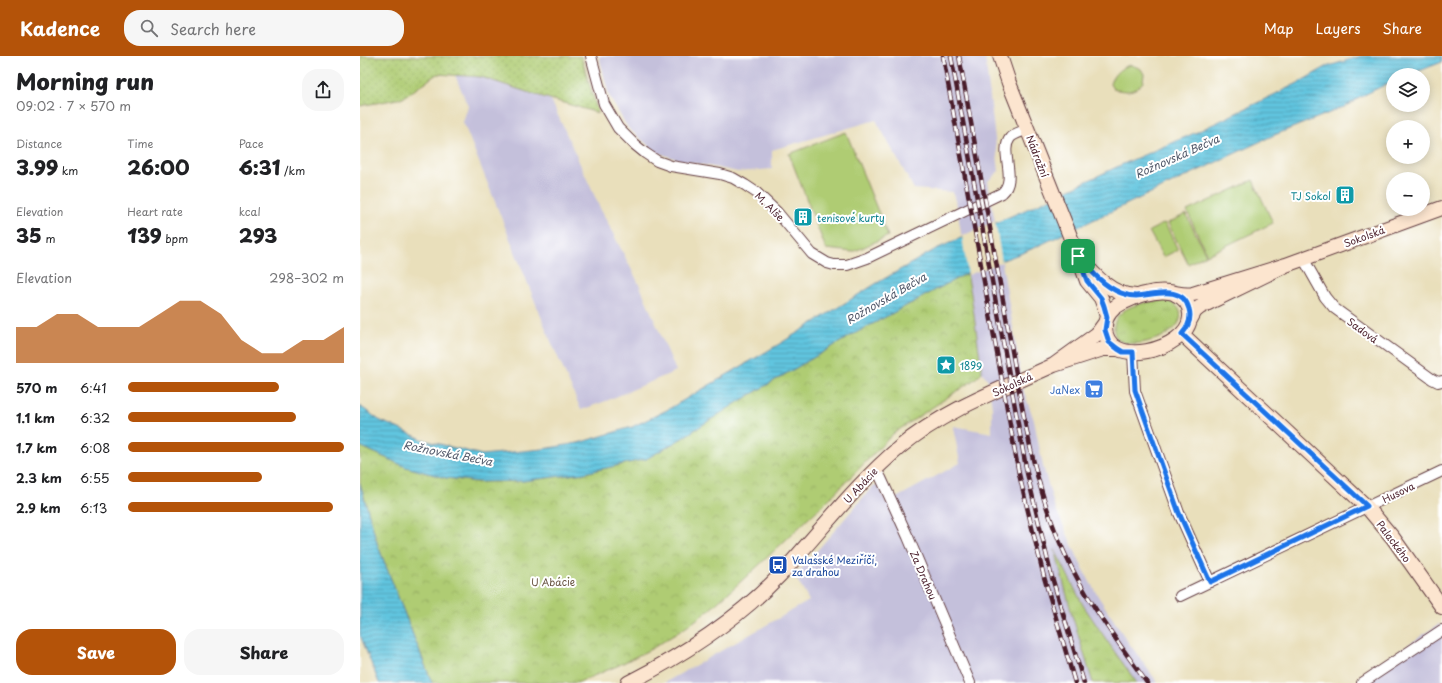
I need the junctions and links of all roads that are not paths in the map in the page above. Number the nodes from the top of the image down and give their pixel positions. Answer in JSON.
{"nodes":[{"id":1,"x":590,"y":56,"type":"edge"},
{"id":2,"x":1000,"y":56,"type":"edge"},
{"id":3,"x":1027,"y":129,"type":"junction"},
{"id":4,"x":1442,"y":208,"type":"edge"},
{"id":5,"x":1076,"y":252,"type":"junction"},
{"id":6,"x":1303,"y":258,"type":"junction"},
{"id":7,"x":1286,"y":265,"type":"junction"},
{"id":8,"x":1175,"y":294,"type":"junction"},
{"id":9,"x":1141,"y":295,"type":"junction"},
{"id":10,"x":1106,"y":320,"type":"junction"},
{"id":11,"x":1186,"y":328,"type":"junction"},
{"id":12,"x":1118,"y":349,"type":"junction"},
{"id":13,"x":1133,"y":352,"type":"junction"},
{"id":14,"x":1054,"y":365,"type":"junction"},
{"id":15,"x":1442,"y":381,"type":"edge"},
{"id":16,"x":971,"y":403,"type":"joint"},
{"id":17,"x":875,"y":468,"type":"junction"},
{"id":18,"x":1442,"y":470,"type":"edge"},
{"id":19,"x":1367,"y":506,"type":"junction"},
{"id":20,"x":1210,"y":582,"type":"junction"},
{"id":21,"x":1180,"y":596,"type":"dead end"},
{"id":22,"x":1442,"y":607,"type":"edge"},
{"id":23,"x":1442,"y":630,"type":"edge"},
{"id":24,"x":628,"y":683,"type":"edge"},
{"id":25,"x":970,"y":683,"type":"edge"},
{"id":26,"x":1362,"y":683,"type":"edge"}],
"edges":[{"from":1,"to":3,"type":"street","name":"M. Alše"},
{"from":2,"to":3,"type":"main road","name":"Nádražní"},
{"from":3,"to":5,"type":"main road","name":"Nádražní"},
{"from":4,"to":6,"type":"main road","name":"Sokolská"},
{"from":5,"to":9,"type":"main road","name":"Nádražní"},
{"from":5,"to":10,"type":"main road","name":"Nádražní"},
{"from":6,"to":7,"type":"main road","name":"Sokolská"},
{"from":6,"to":15,"type":"street","name":"Sadová"},
{"from":7,"to":8,"type":"main road","name":"Sokolská"},
{"from":7,"to":11,"type":"main road","name":"Sokolská"},
{"from":8,"to":9,"type":"main road","name":"Sokolská"},
{"from":8,"to":11,"type":"main road"},
{"from":9,"to":10,"type":"main road","name":"Sokolská"},
{"from":10,"to":12,"type":"main road"},
{"from":10,"to":14,"type":"main road","name":"Sokolská"},
{"from":11,"to":13,"type":"main road","name":"Sokolská"},
{"from":11,"to":19,"type":"main road","name":"Palackého"},
{"from":12,"to":13,"type":"main road","name":"Sokolská"},
{"from":12,"to":14,"type":"main road","name":"Sokolská"},
{"from":13,"to":20,"type":"street"},
{"from":14,"to":16,"type":"main road","name":"Sokolská"},
{"from":16,"to":17,"type":"main road","name":"U Abácie"},
{"from":17,"to":24,"type":"main road","name":"U Abácie"},
{"from":17,"to":25,"type":"street","name":"Za Drahou"},
{"from":18,"to":19,"type":"street","name":"Husova"},
{"from":19,"to":20,"type":"street","name":"Husova"},
{"from":19,"to":22,"type":"main road","name":"Palackého"},
{"from":20,"to":21,"type":"street","name":"Husova"},
{"from":23,"to":26,"type":"street"}]}
